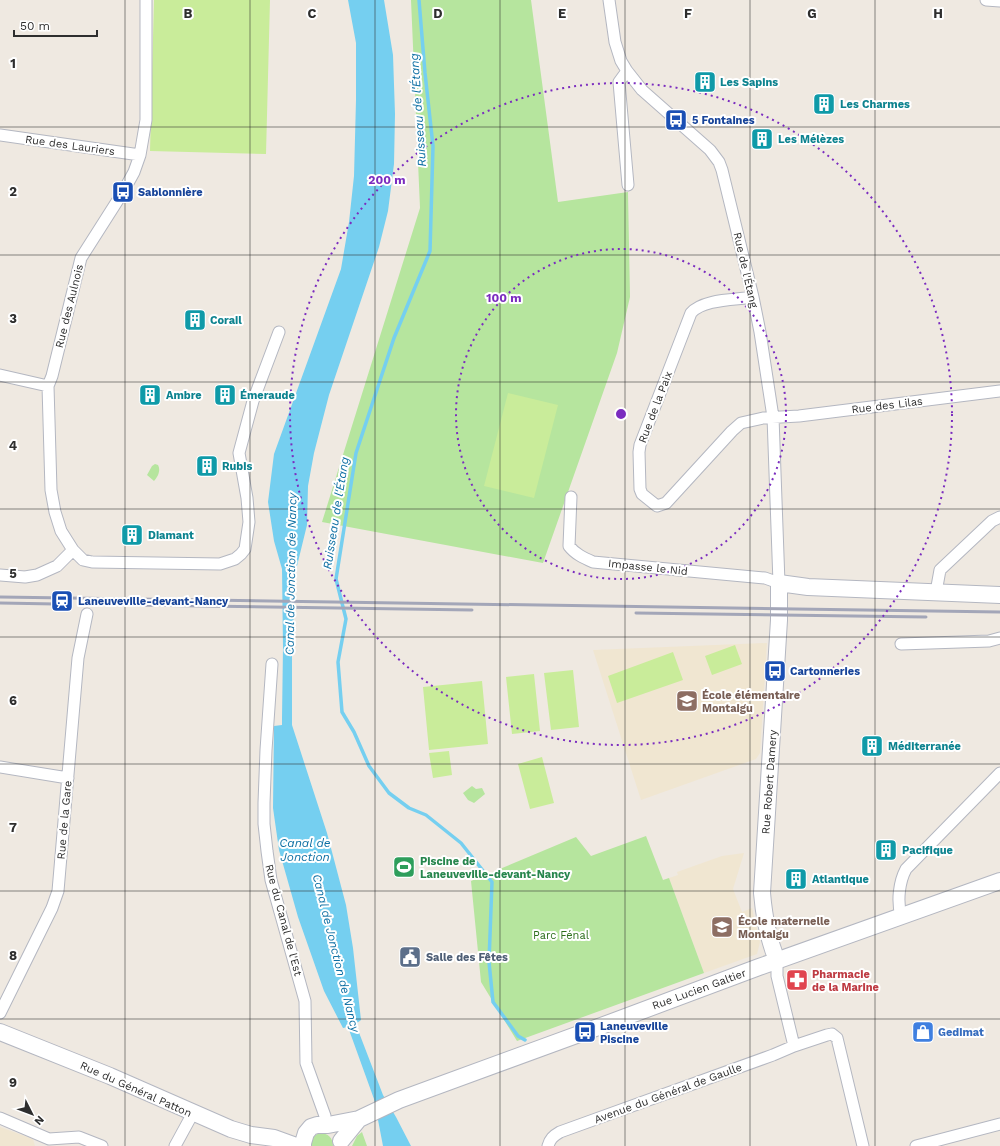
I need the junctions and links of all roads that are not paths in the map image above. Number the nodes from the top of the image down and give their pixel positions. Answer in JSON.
{"nodes":[{"id":1,"x":146,"y":0,"type":"edge"},
{"id":2,"x":609,"y":0,"type":"edge"},
{"id":3,"x":986,"y":0,"type":"edge"},
{"id":4,"x":1000,"y":1,"type":"edge"},
{"id":5,"x":627,"y":71,"type":"junction"},
{"id":6,"x":0,"y":135,"type":"edge"},
{"id":7,"x":140,"y":155,"type":"junction"},
{"id":8,"x":628,"y":185,"type":"dead end"},
{"id":9,"x":753,"y":297,"type":"junction"},
{"id":10,"x":279,"y":332,"type":"dead end"},
{"id":11,"x":0,"y":375,"type":"edge"},
{"id":12,"x":48,"y":386,"type":"junction"},
{"id":13,"x":1000,"y":391,"type":"edge"},
{"id":14,"x":773,"y":417,"type":"junction"},
{"id":15,"x":571,"y":497,"type":"dead end"},
{"id":16,"x":1000,"y":517,"type":"edge"},
{"id":17,"x":75,"y":553,"type":"junction"},
{"id":18,"x":0,"y":575,"type":"edge"},
{"id":19,"x":779,"y":582,"type":"junction"},
{"id":20,"x":936,"y":592,"type":"junction"},
{"id":21,"x":1000,"y":595,"type":"edge"},
{"id":22,"x":87,"y":614,"type":"dead end"},
{"id":23,"x":1000,"y":638,"type":"edge"},
{"id":24,"x":901,"y":644,"type":"dead end"},
{"id":25,"x":272,"y":664,"type":"dead end"},
{"id":26,"x":0,"y":767,"type":"edge"},
{"id":27,"x":1000,"y":772,"type":"edge"},
{"id":28,"x":68,"y":778,"type":"junction"},
{"id":29,"x":1000,"y":881,"type":"edge"},
{"id":30,"x":901,"y":916,"type":"junction"},
{"id":31,"x":777,"y":960,"type":"junction"},
{"id":32,"x":0,"y":1013,"type":"edge"},
{"id":33,"x":0,"y":1032,"type":"edge"},
{"id":34,"x":794,"y":1046,"type":"junction"},
{"id":35,"x":193,"y":1113,"type":"junction"},
{"id":36,"x":0,"y":1118,"type":"edge"},
{"id":37,"x":360,"y":1119,"type":"junction"},
{"id":38,"x":326,"y":1124,"type":"junction"},
{"id":39,"x":1000,"y":1124,"type":"edge"},
{"id":40,"x":274,"y":1138,"type":"junction"},
{"id":41,"x":305,"y":1139,"type":"edge"},
{"id":42,"x":47,"y":1142,"type":"edge"},
{"id":43,"x":341,"y":1144,"type":"edge"},
{"id":44,"x":102,"y":1146,"type":"edge"},
{"id":45,"x":175,"y":1146,"type":"edge"},
{"id":46,"x":296,"y":1146,"type":"edge"},
{"id":47,"x":548,"y":1146,"type":"edge"},
{"id":48,"x":863,"y":1146,"type":"edge"},
{"id":49,"x":916,"y":1146,"type":"edge"}],
"edges":[{"from":1,"to":7,"type":"street","name":"Rue des Aulnois"},
{"from":2,"to":5,"type":"street","name":"Rue de l'Étang"},
{"from":3,"to":4,"type":"street"},
{"from":5,"to":8,"type":"street"},
{"from":5,"to":9,"type":"street","name":"Rue de l'Étang"},
{"from":6,"to":7,"type":"street","name":"Rue des Lauriers"},
{"from":7,"to":12,"type":"street","name":"Rue des Aulnois"},
{"from":9,"to":14,"type":"street","name":"Rue de l'Étang"},
{"from":9,"to":14,"type":"street","name":"Rue de la Paix"},
{"from":10,"to":17,"type":"street"},
{"from":11,"to":12,"type":"street"},
{"from":12,"to":17,"type":"street","name":"Rue des Aulnois"},
{"from":13,"to":14,"type":"street","name":"Rue des Lilas"},
{"from":14,"to":19,"type":"street","name":"Rue de l'Étang"},
{"from":15,"to":19,"type":"street","name":"Impasse le Nid"},
{"from":16,"to":20,"type":"street"},
{"from":17,"to":18,"type":"street"},
{"from":19,"to":20,"type":"main road"},
{"from":19,"to":31,"type":"main road","name":"Rue Robert Damery"},
{"from":20,"to":21,"type":"main road"},
{"from":22,"to":28,"type":"street","name":"Rue de la Gare"},
{"from":23,"to":24,"type":"street"},
{"from":25,"to":38,"type":"street","name":"Rue du Canal de l'Est"},
{"from":26,"to":28,"type":"street"},
{"from":27,"to":30,"type":"street"},
{"from":28,"to":32,"type":"street","name":"Rue de la Gare"},
{"from":29,"to":30,"type":"main road","name":"Rue Lucien Galtier"},
{"from":30,"to":31,"type":"main road","name":"Rue Lucien Galtier"},
{"from":31,"to":34,"type":"street"},
{"from":31,"to":37,"type":"main road","name":"Rue Lucien Galtier"},
{"from":33,"to":35,"type":"main road","name":"Rue du Général Patton"},
{"from":34,"to":47,"type":"street","name":"Avenue du Général de Gaulle"},
{"from":34,"to":48,"type":"street","name":"Avenue du Général de Gaulle"},
{"from":35,"to":40,"type":"main road","name":"Rue du Général Patton"},
{"from":35,"to":45,"type":"street"},
{"from":36,"to":42,"type":"street"},
{"from":37,"to":38,"type":"main road","name":"Rue du Général Patton"},
{"from":37,"to":43,"type":"main road"},
{"from":38,"to":41,"type":"main road","name":"Rue du Général Patton"},
{"from":38,"to":43,"type":"main road"},
{"from":39,"to":49,"type":"street"},
{"from":40,"to":41,"type":"main road","name":"Rue du Général Patton"},
{"from":40,"to":46,"type":"main road","name":"Rue du Général Patton"},
{"from":42,"to":44,"type":"street"}]}
